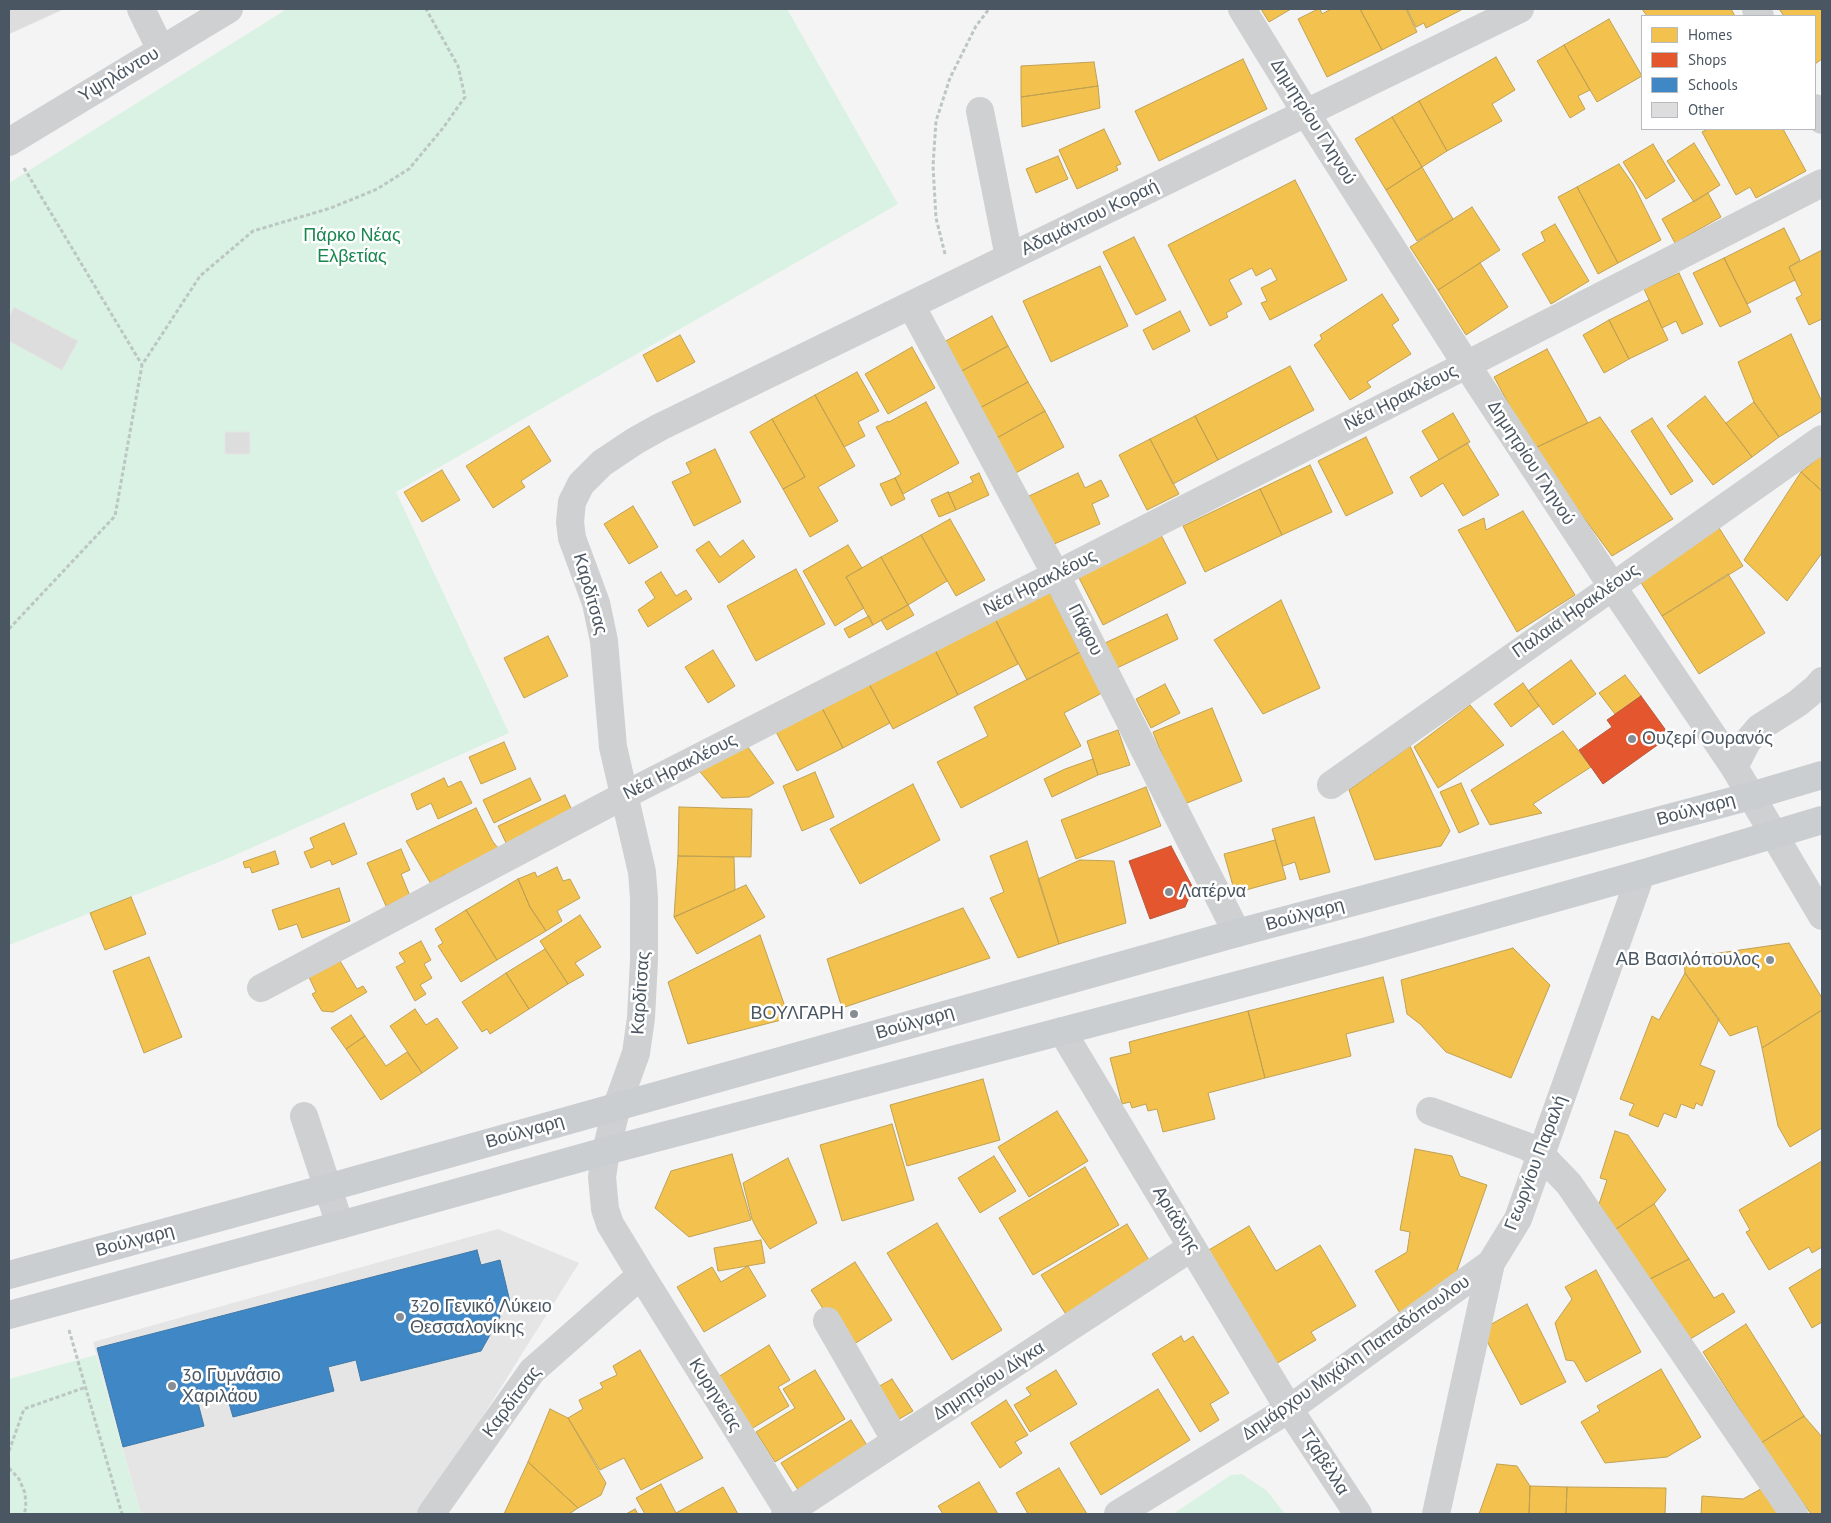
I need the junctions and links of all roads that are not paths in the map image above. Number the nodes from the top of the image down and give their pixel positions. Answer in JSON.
{"nodes":[{"id":1,"x":141,"y":9,"type":"edge"},
{"id":2,"x":229,"y":9,"type":"edge"},
{"id":3,"x":1242,"y":9,"type":"edge"},
{"id":4,"x":1520,"y":9,"type":"edge"},
{"id":5,"x":161,"y":50,"type":"junction"},
{"id":6,"x":980,"y":111,"type":"dead end"},
{"id":7,"x":1306,"y":113,"type":"junction"},
{"id":8,"x":9,"y":142,"type":"edge"},
{"id":9,"x":1822,"y":183,"type":"edge"},
{"id":10,"x":1009,"y":257,"type":"junction"},
{"id":11,"x":911,"y":305,"type":"junction"},
{"id":12,"x":1466,"y":364,"type":"junction"},
{"id":13,"x":660,"y":427,"type":"joint"},
{"id":14,"x":1822,"y":439,"type":"edge"},
{"id":15,"x":1056,"y":575,"type":"junction"},
{"id":16,"x":1612,"y":586,"type":"junction"},
{"id":17,"x":1822,"y":681,"type":"edge"},
{"id":18,"x":1734,"y":767,"type":"junction"},
{"id":19,"x":1822,"y":775,"type":"edge"},
{"id":20,"x":1331,"y":785,"type":"dead end"},
{"id":21,"x":625,"y":795,"type":"junction"},
{"id":22,"x":1751,"y":796,"type":"junction"},
{"id":23,"x":1822,"y":820,"type":"edge"},
{"id":24,"x":1774,"y":835,"type":"junction"},
{"id":25,"x":1641,"y":874,"type":"junction"},
{"id":26,"x":1822,"y":916,"type":"edge"},
{"id":27,"x":1237,"y":933,"type":"junction"},
{"id":28,"x":261,"y":988,"type":"dead end"},
{"id":29,"x":1062,"y":1031,"type":"junction"},
{"id":30,"x":618,"y":1106,"type":"junction"},
{"id":31,"x":1430,"y":1111,"type":"dead end"},
{"id":32,"x":304,"y":1116,"type":"dead end"},
{"id":33,"x":606,"y":1151,"type":"junction"},
{"id":34,"x":1541,"y":1155,"type":"junction"},
{"id":35,"x":328,"y":1188,"type":"junction"},
{"id":36,"x":340,"y":1225,"type":"junction"},
{"id":37,"x":1192,"y":1247,"type":"junction"},
{"id":38,"x":1492,"y":1263,"type":"junction"},
{"id":39,"x":9,"y":1275,"type":"edge"},
{"id":40,"x":641,"y":1275,"type":"junction"},
{"id":41,"x":9,"y":1315,"type":"edge"},
{"id":42,"x":828,"y":1321,"type":"dead end"},
{"id":43,"x":1289,"y":1409,"type":"junction"},
{"id":44,"x":896,"y":1441,"type":"junction"},
{"id":45,"x":431,"y":1514,"type":"edge"},
{"id":46,"x":788,"y":1514,"type":"edge"},
{"id":47,"x":1118,"y":1514,"type":"edge"},
{"id":48,"x":1358,"y":1514,"type":"edge"},
{"id":49,"x":1436,"y":1514,"type":"edge"},
{"id":50,"x":1794,"y":1514,"type":"edge"}],
"edges":[{"from":1,"to":5,"type":"street"},
{"from":2,"to":5,"type":"street","name":"Υψηλάντου"},
{"from":3,"to":7,"type":"street","name":"Δημητρίου Γληνού"},
{"from":4,"to":7,"type":"street","name":"Αδαμάντιου Κοραή"},
{"from":5,"to":8,"type":"street","name":"Υψηλάντου"},
{"from":6,"to":10,"type":"street"},
{"from":7,"to":10,"type":"street","name":"Αδαμάντιου Κοραή"},
{"from":7,"to":12,"type":"street","name":"Δημητρίου Γληνού"},
{"from":9,"to":12,"type":"street","name":"Νέα Ηρακλέους"},
{"from":10,"to":11,"type":"street","name":"Αδαμάντιου Κοραή"},
{"from":11,"to":13,"type":"street","name":"Αδαμάντιου Κοραή"},
{"from":11,"to":15,"type":"street","name":"Πάφου"},
{"from":12,"to":15,"type":"street","name":"Νέα Ηρακλέους"},
{"from":12,"to":16,"type":"street","name":"Δημητρίου Γληνού"},
{"from":13,"to":21,"type":"street","name":"Καρδίτσας"},
{"from":14,"to":16,"type":"street","name":"Παλαιά Ηρακλέους"},
{"from":15,"to":21,"type":"street","name":"Νέα Ηρακλέους"},
{"from":15,"to":27,"type":"street","name":"Πάφου"},
{"from":16,"to":18,"type":"street","name":"Δημητρίου Γληνού"},
{"from":16,"to":20,"type":"street","name":"Παλαιά Ηρακλέους"},
{"from":17,"to":18,"type":"street"},
{"from":18,"to":22,"type":"street","name":"Δημητρίου Γληνού"},
{"from":19,"to":22,"type":"main road","name":"Βούλγαρη"},
{"from":21,"to":28,"type":"street","name":"Νέα Ηρακλέους"},
{"from":21,"to":30,"type":"street","name":"Καρδίτσας"},
{"from":22,"to":24,"type":"street","name":"Δημητρίου Γληνού"},
{"from":22,"to":27,"type":"main road","name":"Βούλγαρη"},
{"from":23,"to":24,"type":"main road"},
{"from":24,"to":25,"type":"main road"},
{"from":24,"to":26,"type":"street","name":"Δημητρίου Γληνού"},
{"from":25,"to":29,"type":"main road"},
{"from":25,"to":34,"type":"street","name":"Γεωργίου Παραλή"},
{"from":27,"to":30,"type":"main road","name":"Βούλγαρη"},
{"from":29,"to":33,"type":"main road"},
{"from":29,"to":37,"type":"street","name":"Αριάδνης"},
{"from":30,"to":33,"type":"street","name":"Καρδίτσας"},
{"from":30,"to":35,"type":"main road","name":"Βούλγαρη"},
{"from":31,"to":34,"type":"street"},
{"from":32,"to":35,"type":"street"},
{"from":33,"to":36,"type":"main road"},
{"from":33,"to":40,"type":"street","name":"Καρδίτσας"},
{"from":34,"to":38,"type":"street","name":"Γεωργίου Παραλή"},
{"from":34,"to":50,"type":"street"},
{"from":35,"to":36,"type":"street"},
{"from":35,"to":39,"type":"main road","name":"Βούλγαρη"},
{"from":36,"to":41,"type":"main road"},
{"from":37,"to":43,"type":"street","name":"Αριάδνης"},
{"from":37,"to":44,"type":"street","name":"Δημητρίου Δίγκα"},
{"from":38,"to":43,"type":"street","name":"Δημάρχου Μιχάλη Παπαδόπουλου"},
{"from":38,"to":49,"type":"street","name":"Γεωργίου Παραλή"},
{"from":40,"to":45,"type":"street","name":"Καρδίτσας"},
{"from":40,"to":46,"type":"street","name":"Κυρηνείας"},
{"from":42,"to":44,"type":"street"},
{"from":43,"to":47,"type":"street","name":"Δημάρχου Μιχάλη Παπαδόπουλου"},
{"from":43,"to":48,"type":"street","name":"Τζαβέλλα"},
{"from":44,"to":46,"type":"street","name":"Δημητρίου Δίγκα"}]}
